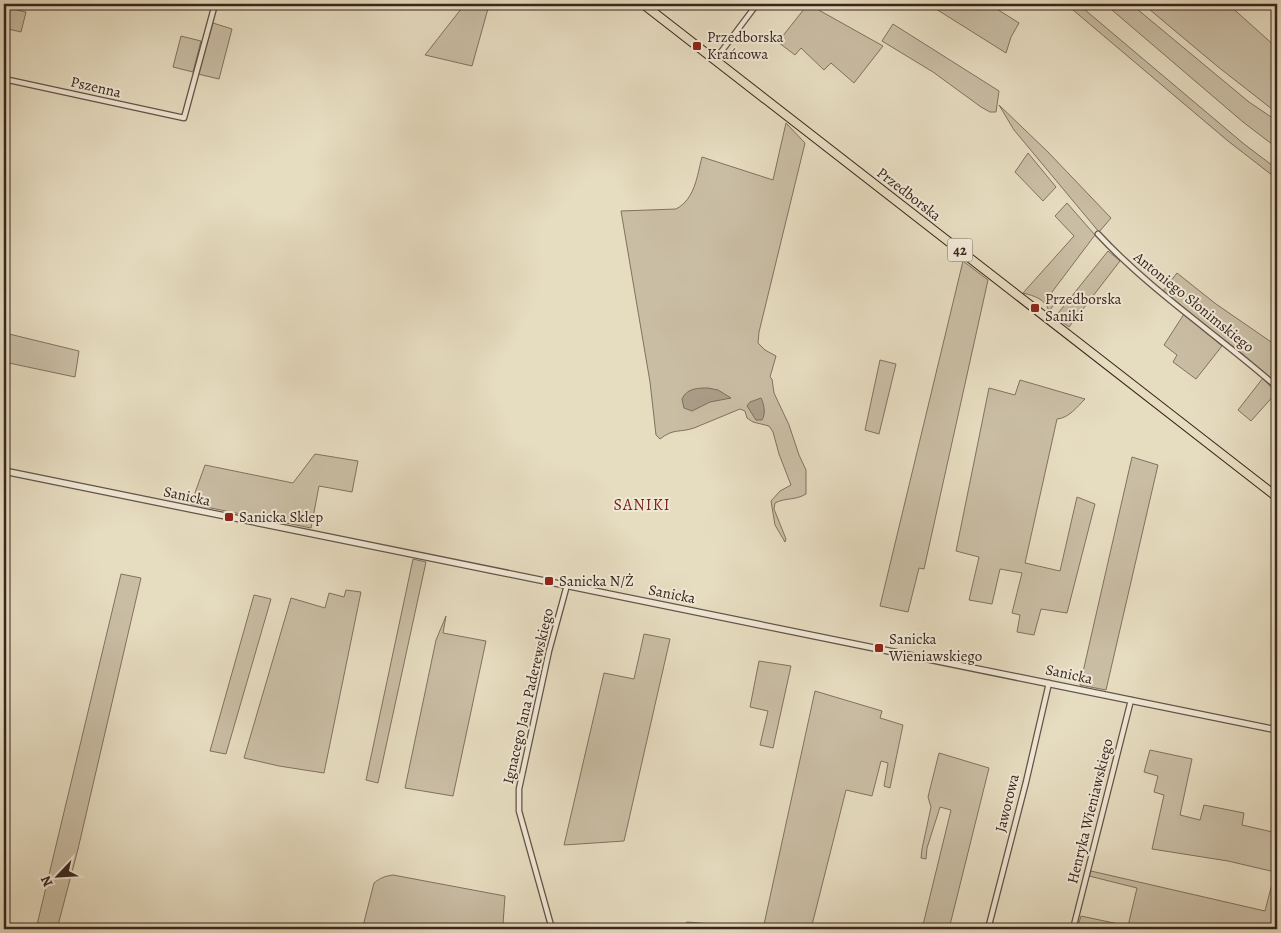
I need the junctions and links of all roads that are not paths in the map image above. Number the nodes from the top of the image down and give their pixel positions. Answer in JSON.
{"nodes":[{"id":1,"x":215,"y":4,"type":"edge"},
{"id":2,"x":643,"y":4,"type":"edge"},
{"id":3,"x":757,"y":4,"type":"edge"},
{"id":4,"x":714,"y":60,"type":"junction"},
{"id":5,"x":4,"y":79,"type":"edge"},
{"id":6,"x":1098,"y":234,"type":"dead end"},
{"id":7,"x":1277,"y":387,"type":"edge"},
{"id":8,"x":4,"y":471,"type":"edge"},
{"id":9,"x":1277,"y":497,"type":"edge"},
{"id":10,"x":566,"y":585,"type":"junction"},
{"id":11,"x":1049,"y":683,"type":"junction"},
{"id":12,"x":1131,"y":700,"type":"junction"},
{"id":13,"x":1277,"y":730,"type":"edge"},
{"id":14,"x":552,"y":929,"type":"edge"},
{"id":15,"x":988,"y":929,"type":"edge"},
{"id":16,"x":1073,"y":929,"type":"edge"}],
"edges":[{"from":1,"to":5,"type":"street","name":"Pszenna"},
{"from":2,"to":4,"type":"main road","name":"Przedborska","number":"42"},
{"from":3,"to":4,"type":"street"},
{"from":4,"to":9,"type":"main road","name":"Przedborska","number":"42"},
{"from":6,"to":7,"type":"street","name":"Antoniego Słonimskiego"},
{"from":8,"to":10,"type":"street","name":"Sanicka"},
{"from":10,"to":11,"type":"street","name":"Sanicka"},
{"from":10,"to":14,"type":"street","name":"Ignacego Jana Paderewskiego"},
{"from":11,"to":12,"type":"street","name":"Sanicka"},
{"from":11,"to":15,"type":"street","name":"Jaworowa"},
{"from":12,"to":13,"type":"street","name":"Sanicka"},
{"from":12,"to":16,"type":"street","name":"Henryka Wieniawskiego"}]}
